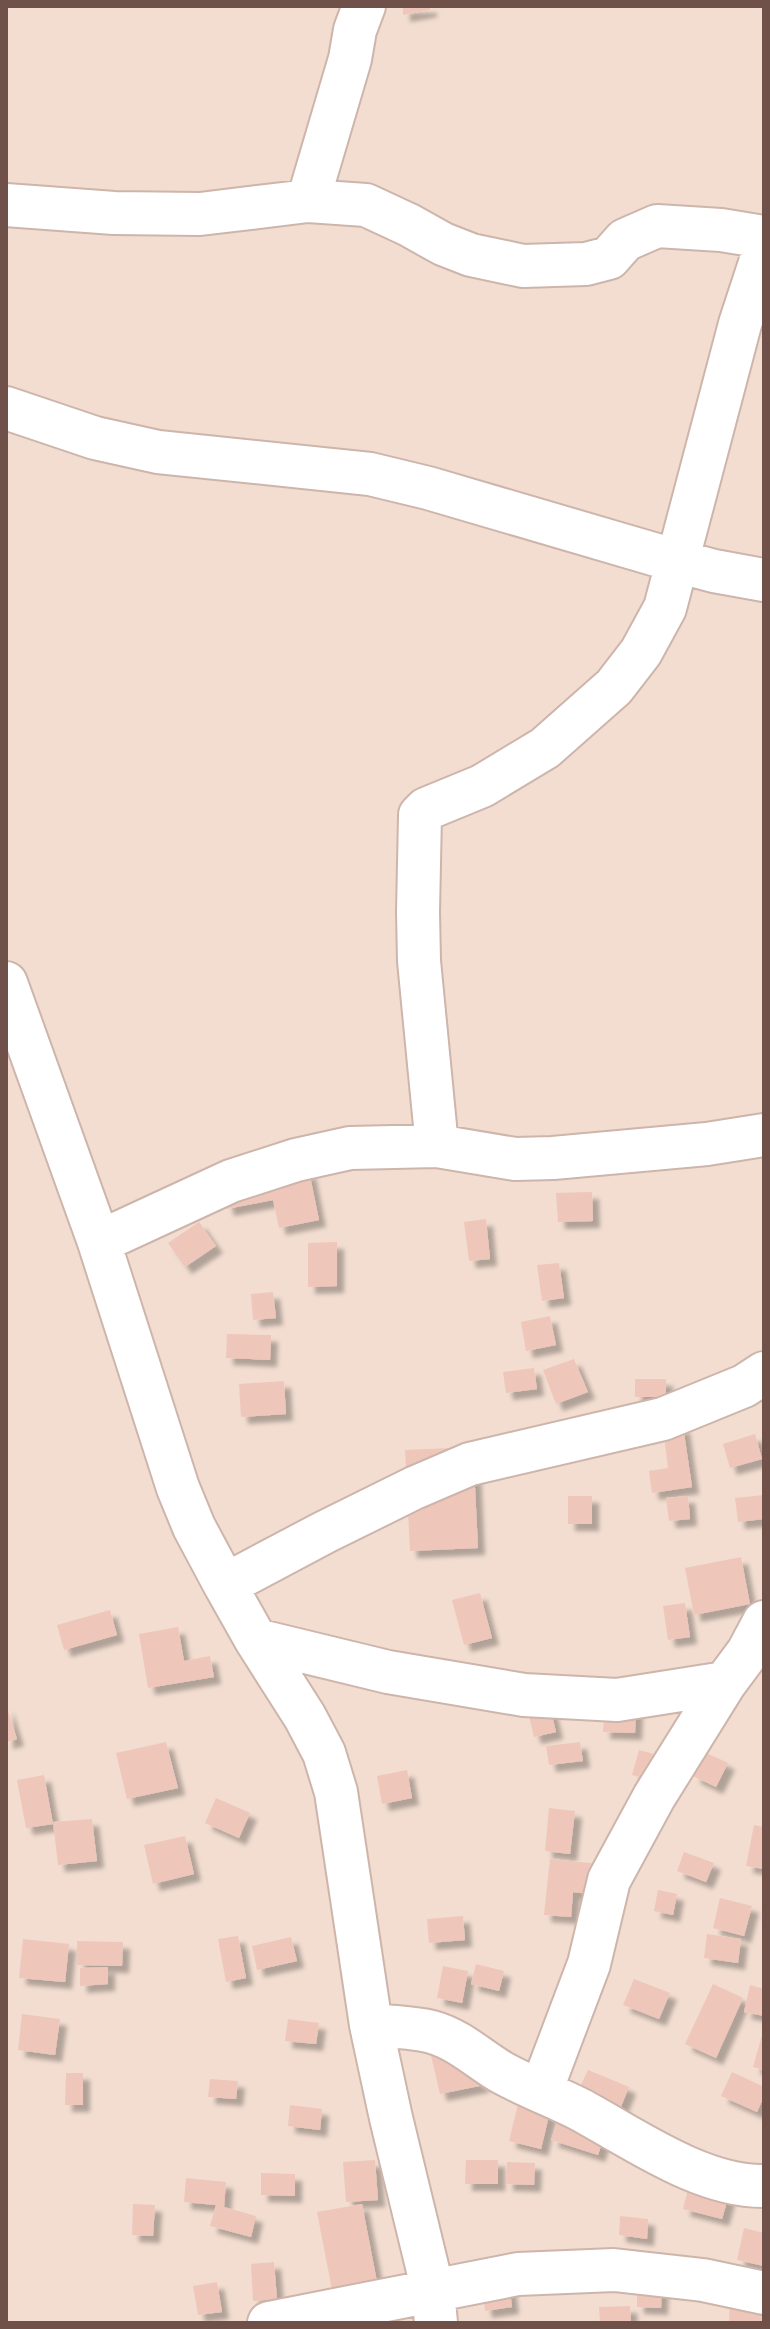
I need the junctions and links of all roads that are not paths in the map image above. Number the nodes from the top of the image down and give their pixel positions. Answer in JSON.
{"nodes":[{"id":1,"x":364,"y":6,"type":"edge"},
{"id":2,"x":308,"y":201,"type":"junction"},
{"id":3,"x":6,"y":205,"type":"edge"},
{"id":4,"x":764,"y":237,"type":"edge"},
{"id":5,"x":764,"y":251,"type":"edge"},
{"id":6,"x":6,"y":408,"type":"edge"},
{"id":7,"x":677,"y":561,"type":"junction"},
{"id":8,"x":764,"y":580,"type":"edge"},
{"id":9,"x":6,"y":983,"type":"edge"},
{"id":10,"x":764,"y":1135,"type":"edge"},
{"id":11,"x":437,"y":1146,"type":"junction"},
{"id":12,"x":99,"y":1242,"type":"junction"},
{"id":13,"x":764,"y":1373,"type":"edge"},
{"id":14,"x":225,"y":1585,"type":"junction"},
{"id":15,"x":256,"y":1640,"type":"junction"},
{"id":16,"x":750,"y":1652,"type":"edge"},
{"id":17,"x":371,"y":2025,"type":"junction"},
{"id":18,"x":541,"y":2091,"type":"junction"},
{"id":19,"x":764,"y":2186,"type":"edge"},
{"id":20,"x":764,"y":2293,"type":"edge"},
{"id":21,"x":434,"y":2307,"type":"edge"},
{"id":22,"x":269,"y":2323,"type":"edge"}],
"edges":[{"from":1,"to":2,"type":"street"},
{"from":2,"to":3,"type":"street"},
{"from":2,"to":4,"type":"street"},
{"from":5,"to":7,"type":"street"},
{"from":6,"to":7,"type":"street"},
{"from":7,"to":8,"type":"street"},
{"from":7,"to":11,"type":"street"},
{"from":9,"to":12,"type":"street"},
{"from":10,"to":11,"type":"street"},
{"from":11,"to":12,"type":"street"},
{"from":12,"to":14,"type":"street"},
{"from":13,"to":14,"type":"street"},
{"from":14,"to":15,"type":"street"},
{"from":15,"to":16,"type":"street"},
{"from":15,"to":17,"type":"street"},
{"from":16,"to":18,"type":"street"},
{"from":17,"to":18,"type":"street"},
{"from":17,"to":21,"type":"street"},
{"from":18,"to":19,"type":"street"},
{"from":20,"to":21,"type":"street"},
{"from":21,"to":22,"type":"street"}]}
